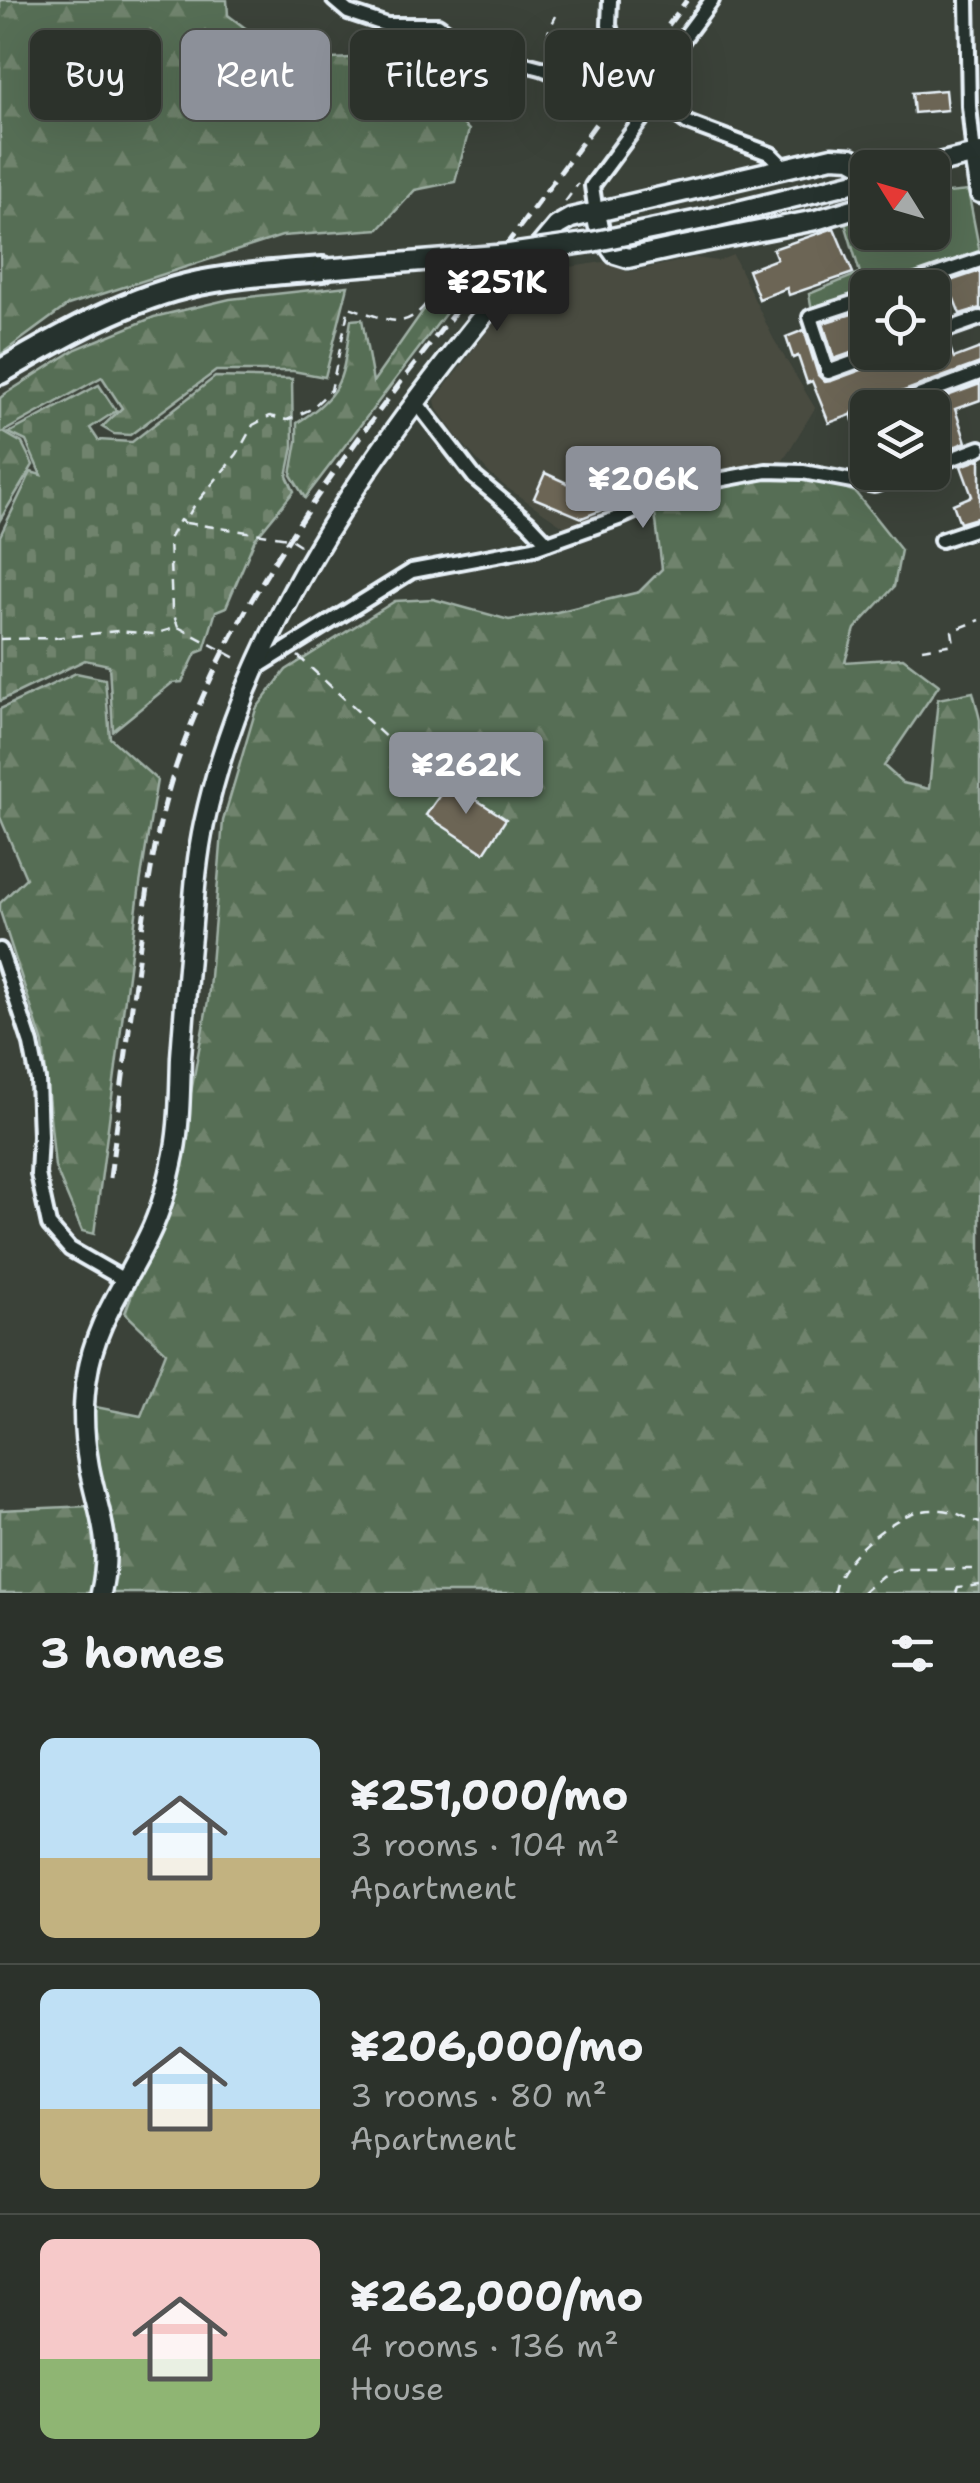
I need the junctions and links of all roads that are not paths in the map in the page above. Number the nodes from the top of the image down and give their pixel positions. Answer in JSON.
{"nodes":[{"id":1,"x":334,"y":0,"type":"edge"},
{"id":2,"x":610,"y":0,"type":"edge"},
{"id":3,"x":712,"y":0,"type":"edge"},
{"id":4,"x":967,"y":0,"type":"edge"},
{"id":5,"x":611,"y":30,"type":"edge"},
{"id":6,"x":690,"y":30,"type":"edge"},
{"id":7,"x":545,"y":70,"type":"edge"},
{"id":8,"x":639,"y":120,"type":"edge"},
{"id":9,"x":684,"y":120,"type":"edge"},
{"id":10,"x":977,"y":154,"type":"edge"},
{"id":11,"x":850,"y":158,"type":"edge"},
{"id":12,"x":950,"y":160,"type":"edge"},
{"id":13,"x":786,"y":168,"type":"junction"},
{"id":14,"x":850,"y":183,"type":"edge"},
{"id":15,"x":980,"y":193,"type":"edge"},
{"id":16,"x":850,"y":210,"type":"edge"},
{"id":17,"x":596,"y":212,"type":"junction"},
{"id":18,"x":980,"y":260,"type":"edge"},
{"id":19,"x":323,"y":269,"type":"joint"},
{"id":20,"x":950,"y":270,"type":"edge"},
{"id":21,"x":850,"y":304,"type":"edge"},
{"id":22,"x":980,"y":318,"type":"edge"},
{"id":23,"x":950,"y":329,"type":"edge"},
{"id":24,"x":850,"y":364,"type":"edge"},
{"id":25,"x":0,"y":372,"type":"edge"},
{"id":26,"x":980,"y":373,"type":"edge"},
{"id":27,"x":934,"y":390,"type":"edge"},
{"id":28,"x":416,"y":402,"type":"junction"},
{"id":29,"x":980,"y":448,"type":"edge"},
{"id":30,"x":950,"y":459,"type":"edge"},
{"id":31,"x":850,"y":481,"type":"edge"},
{"id":32,"x":980,"y":527,"type":"edge"},
{"id":33,"x":941,"y":540,"type":"dead end"},
{"id":34,"x":548,"y":543,"type":"junction"},
{"id":35,"x":254,"y":669,"type":"junction"},
{"id":36,"x":0,"y":950,"type":"edge"},
{"id":37,"x":124,"y":1280,"type":"junction"},
{"id":38,"x":100,"y":1593,"type":"edge"}],
"edges":[{"from":1,"to":7,"type":"street"},
{"from":2,"to":5,"type":"street"},
{"from":3,"to":6,"type":"street"},
{"from":4,"to":10,"type":"street"},
{"from":8,"to":17,"type":"street"},
{"from":9,"to":13,"type":"street"},
{"from":10,"to":12,"type":"street"},
{"from":10,"to":15,"type":"street"},
{"from":11,"to":13,"type":"street"},
{"from":13,"to":17,"type":"street"},
{"from":14,"to":19,"type":"street","bridge":true},
{"from":16,"to":17,"type":"street"},
{"from":17,"to":28,"type":"street"},
{"from":18,"to":20,"type":"street"},
{"from":19,"to":25,"type":"highway"},
{"from":21,"to":24,"type":"street"},
{"from":22,"to":23,"type":"street"},
{"from":26,"to":27,"type":"street"},
{"from":28,"to":34,"type":"street"},
{"from":28,"to":35,"type":"street"},
{"from":29,"to":30,"type":"street"},
{"from":31,"to":34,"type":"street"},
{"from":32,"to":33,"type":"street"},
{"from":34,"to":35,"type":"street"},
{"from":35,"to":37,"type":"street"},
{"from":36,"to":37,"type":"street"},
{"from":37,"to":38,"type":"street"}]}
